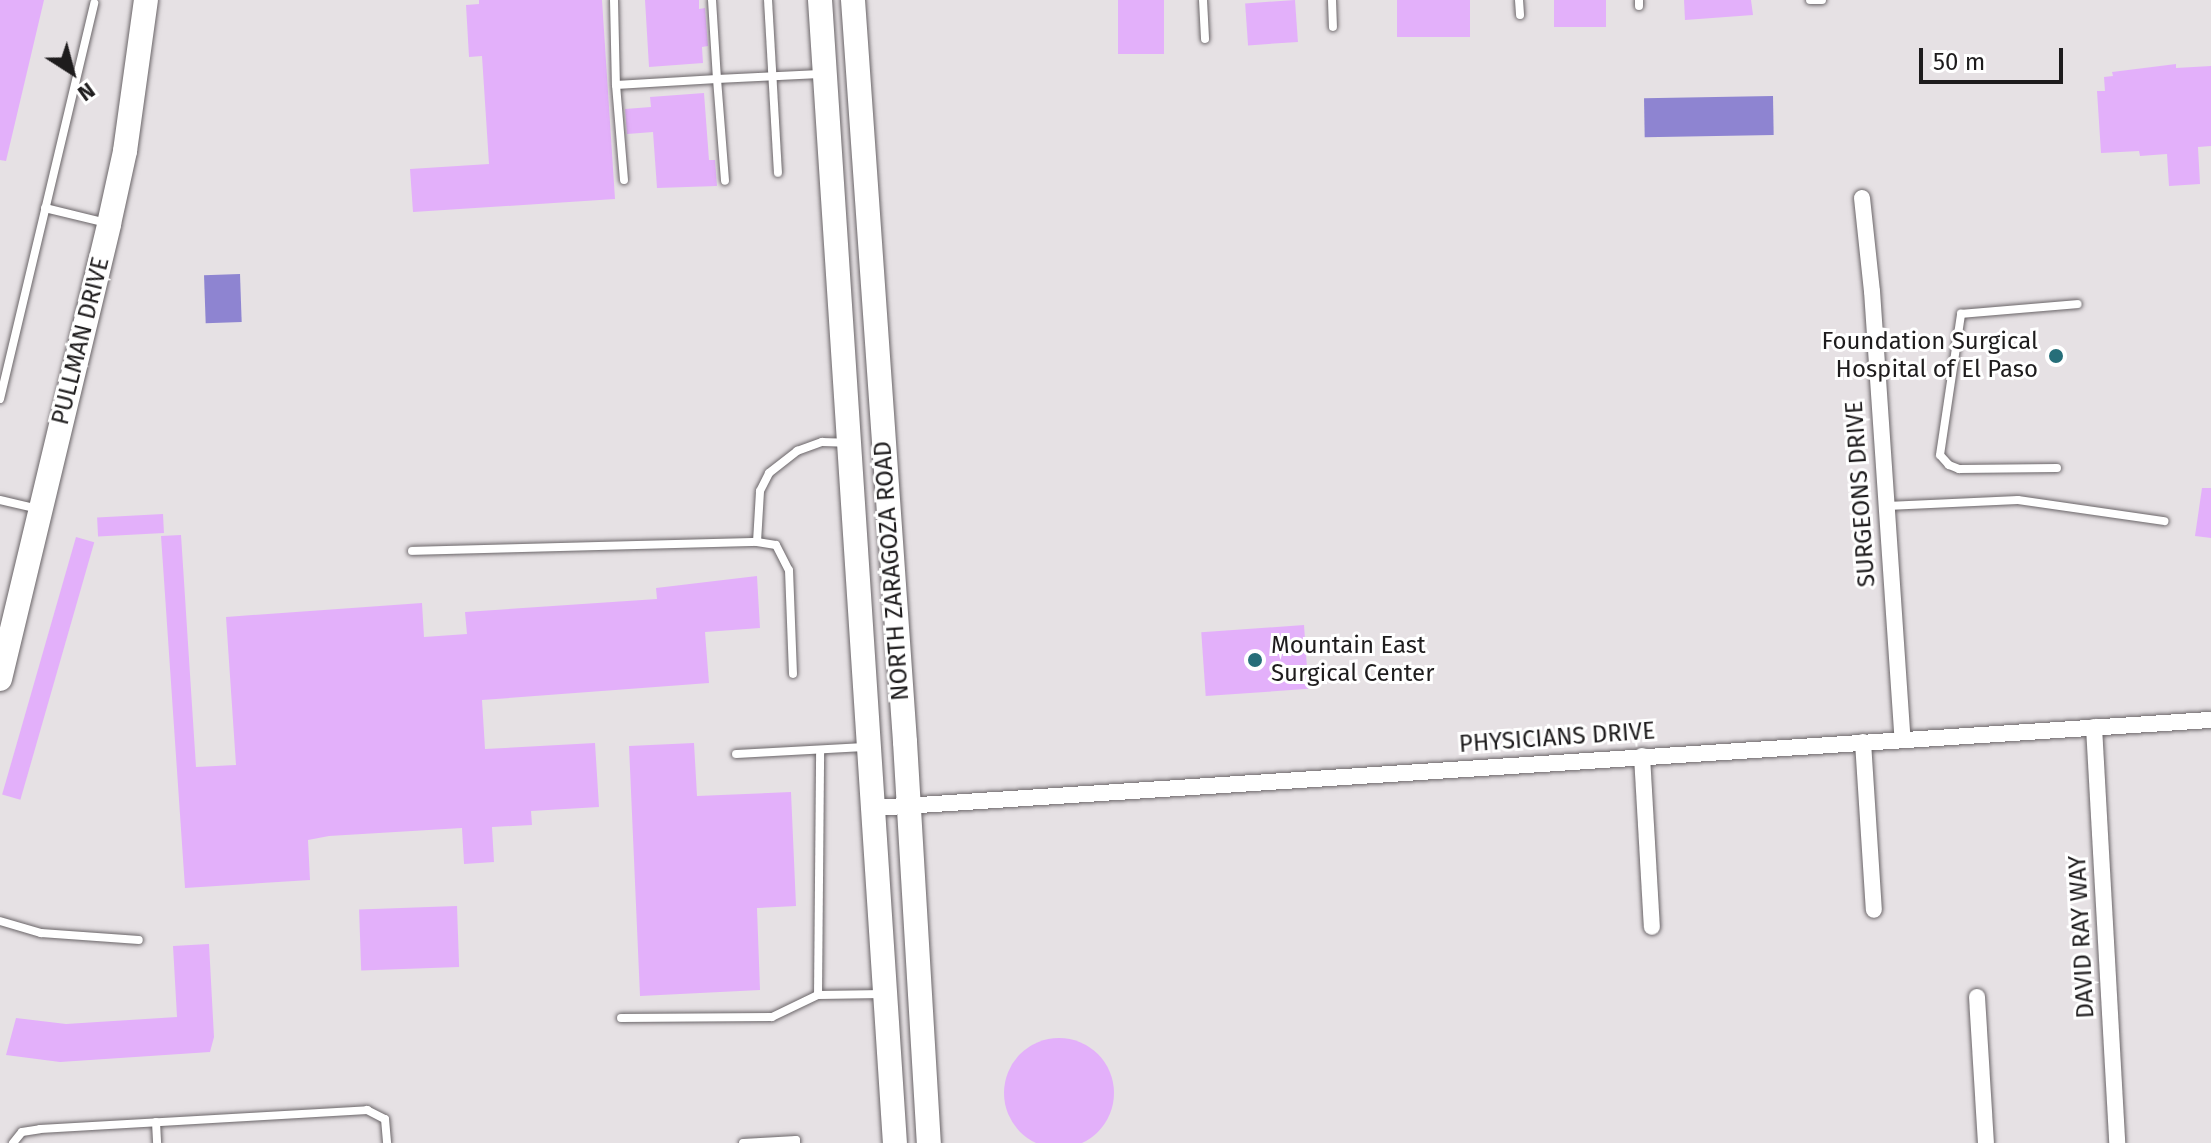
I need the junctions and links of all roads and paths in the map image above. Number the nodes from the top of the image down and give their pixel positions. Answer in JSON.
{"nodes":[{"id":1,"x":146,"y":0,"type":"edge"},
{"id":2,"x":614,"y":0,"type":"edge"},
{"id":3,"x":712,"y":0,"type":"edge"},
{"id":4,"x":768,"y":0,"type":"edge"},
{"id":5,"x":820,"y":0,"type":"edge"},
{"id":6,"x":853,"y":0,"type":"edge"},
{"id":7,"x":1203,"y":0,"type":"edge"},
{"id":8,"x":1332,"y":0,"type":"edge"},
{"id":9,"x":1519,"y":0,"type":"edge"},
{"id":10,"x":1810,"y":0,"type":"edge"},
{"id":11,"x":1822,"y":0,"type":"edge"},
{"id":12,"x":94,"y":3,"type":"dead end"},
{"id":13,"x":1520,"y":15,"type":"dead end"},
{"id":14,"x":1333,"y":27,"type":"dead end"},
{"id":15,"x":1205,"y":39,"type":"dead end"},
{"id":16,"x":825,"y":73,"type":"junction"},
{"id":17,"x":773,"y":75,"type":"junction"},
{"id":18,"x":717,"y":79,"type":"junction"},
{"id":19,"x":616,"y":85,"type":"junction"},
{"id":20,"x":778,"y":173,"type":"dead end"},
{"id":21,"x":624,"y":180,"type":"dead end"},
{"id":22,"x":725,"y":181,"type":"dead end"},
{"id":23,"x":1862,"y":198,"type":"dead end"},
{"id":24,"x":45,"y":208,"type":"junction"},
{"id":25,"x":109,"y":224,"type":"junction"},
{"id":26,"x":839,"y":266,"type":"junction"},
{"id":27,"x":2078,"y":304,"type":"dead end"},
{"id":28,"x":876,"y":327,"type":"junction"},
{"id":29,"x":0,"y":399,"type":"edge"},
{"id":30,"x":851,"y":443,"type":"junction"},
{"id":31,"x":2057,"y":468,"type":"dead end"},
{"id":32,"x":0,"y":500,"type":"edge"},
{"id":33,"x":1886,"y":506,"type":"junction"},
{"id":34,"x":40,"y":510,"type":"junction"},
{"id":35,"x":2164,"y":521,"type":"dead end"},
{"id":36,"x":757,"y":542,"type":"junction"},
{"id":37,"x":412,"y":551,"type":"dead end"},
{"id":38,"x":793,"y":674,"type":"dead end"},
{"id":39,"x":0,"y":679,"type":"edge"},
{"id":40,"x":2211,"y":720,"type":"edge"},
{"id":41,"x":2094,"y":727,"type":"junction"},
{"id":42,"x":1903,"y":740,"type":"junction"},
{"id":43,"x":1863,"y":742,"type":"junction"},
{"id":44,"x":870,"y":747,"type":"junction"},
{"id":45,"x":820,"y":752,"type":"junction"},
{"id":46,"x":736,"y":754,"type":"dead end"},
{"id":47,"x":1642,"y":756,"type":"junction"},
{"id":48,"x":874,"y":808,"type":"junction"},
{"id":49,"x":907,"y":808,"type":"junction"},
{"id":50,"x":1874,"y":910,"type":"dead end"},
{"id":51,"x":0,"y":921,"type":"edge"},
{"id":52,"x":1652,"y":927,"type":"dead end"},
{"id":53,"x":139,"y":940,"type":"dead end"},
{"id":54,"x":885,"y":994,"type":"junction"},
{"id":55,"x":818,"y":995,"type":"junction"},
{"id":56,"x":1977,"y":997,"type":"dead end"},
{"id":57,"x":621,"y":1018,"type":"dead end"},
{"id":58,"x":926,"y":1096,"type":"junction"},
{"id":59,"x":156,"y":1122,"type":"junction"},
{"id":60,"x":13,"y":1143,"type":"edge"},
{"id":61,"x":157,"y":1143,"type":"edge"},
{"id":62,"x":387,"y":1143,"type":"edge"},
{"id":63,"x":743,"y":1143,"type":"edge"},
{"id":64,"x":796,"y":1143,"type":"edge"},
{"id":65,"x":895,"y":1143,"type":"edge"},
{"id":66,"x":929,"y":1143,"type":"edge"},
{"id":67,"x":1986,"y":1143,"type":"edge"},
{"id":68,"x":2117,"y":1143,"type":"edge"}],
"edges":[{"from":1,"to":25,"type":"main road","name":"PULLMAN DRIVE"},
{"from":2,"to":19,"type":"lane"},
{"from":3,"to":18,"type":"lane"},
{"from":4,"to":17,"type":"lane"},
{"from":5,"to":16,"type":"main road","name":"NORTH ZARAGOZA ROAD"},
{"from":6,"to":28,"type":"main road","name":"NORTH ZARAGOZA ROAD"},
{"from":7,"to":15,"type":"lane"},
{"from":8,"to":14,"type":"lane"},
{"from":9,"to":13,"type":"lane"},
{"from":10,"to":11,"type":"lane"},
{"from":12,"to":24,"type":"lane"},
{"from":16,"to":17,"type":"lane"},
{"from":16,"to":26,"type":"main road","name":"NORTH ZARAGOZA ROAD"},
{"from":17,"to":18,"type":"lane"},
{"from":17,"to":20,"type":"lane"},
{"from":18,"to":19,"type":"lane"},
{"from":18,"to":22,"type":"lane"},
{"from":19,"to":21,"type":"lane"},
{"from":23,"to":33,"type":"street","name":"SURGEONS DRIVE"},
{"from":24,"to":25,"type":"lane"},
{"from":24,"to":29,"type":"lane"},
{"from":25,"to":34,"type":"main road","name":"PULLMAN DRIVE"},
{"from":26,"to":28,"type":"main road"},
{"from":26,"to":30,"type":"main road","name":"NORTH ZARAGOZA ROAD"},
{"from":27,"to":31,"type":"lane"},
{"from":28,"to":49,"type":"main road","name":"NORTH ZARAGOZA ROAD"},
{"from":30,"to":36,"type":"lane"},
{"from":30,"to":44,"type":"main road","name":"NORTH ZARAGOZA ROAD"},
{"from":32,"to":34,"type":"lane"},
{"from":33,"to":35,"type":"lane"},
{"from":33,"to":42,"type":"street","name":"SURGEONS DRIVE"},
{"from":34,"to":39,"type":"main road","name":"PULLMAN DRIVE"},
{"from":36,"to":37,"type":"lane"},
{"from":36,"to":38,"type":"lane"},
{"from":40,"to":41,"type":"street","name":"PHYSICIANS DRIVE"},
{"from":41,"to":42,"type":"street","name":"PHYSICIANS DRIVE"},
{"from":41,"to":68,"type":"street","name":"DAVID RAY WAY"},
{"from":42,"to":43,"type":"street","name":"PHYSICIANS DRIVE"},
{"from":43,"to":47,"type":"street","name":"PHYSICIANS DRIVE"},
{"from":43,"to":50,"type":"street"},
{"from":44,"to":45,"type":"lane"},
{"from":44,"to":48,"type":"main road","name":"NORTH ZARAGOZA ROAD"},
{"from":45,"to":46,"type":"lane"},
{"from":45,"to":55,"type":"lane"},
{"from":47,"to":49,"type":"street","name":"PHYSICIANS DRIVE"},
{"from":47,"to":52,"type":"street"},
{"from":48,"to":49,"type":"street","name":"PHYSICIANS DRIVE"},
{"from":48,"to":54,"type":"main road","name":"NORTH ZARAGOZA ROAD"},
{"from":49,"to":58,"type":"main road","name":"NORTH ZARAGOZA ROAD"},
{"from":51,"to":53,"type":"lane"},
{"from":54,"to":55,"type":"lane"},
{"from":54,"to":58,"type":"main road"},
{"from":54,"to":65,"type":"main road","name":"NORTH ZARAGOZA ROAD"},
{"from":55,"to":57,"type":"lane"},
{"from":56,"to":67,"type":"street"},
{"from":58,"to":66,"type":"main road","name":"NORTH ZARAGOZA ROAD"},
{"from":59,"to":60,"type":"lane"},
{"from":59,"to":61,"type":"lane"},
{"from":59,"to":62,"type":"lane"},
{"from":63,"to":64,"type":"lane"}]}
